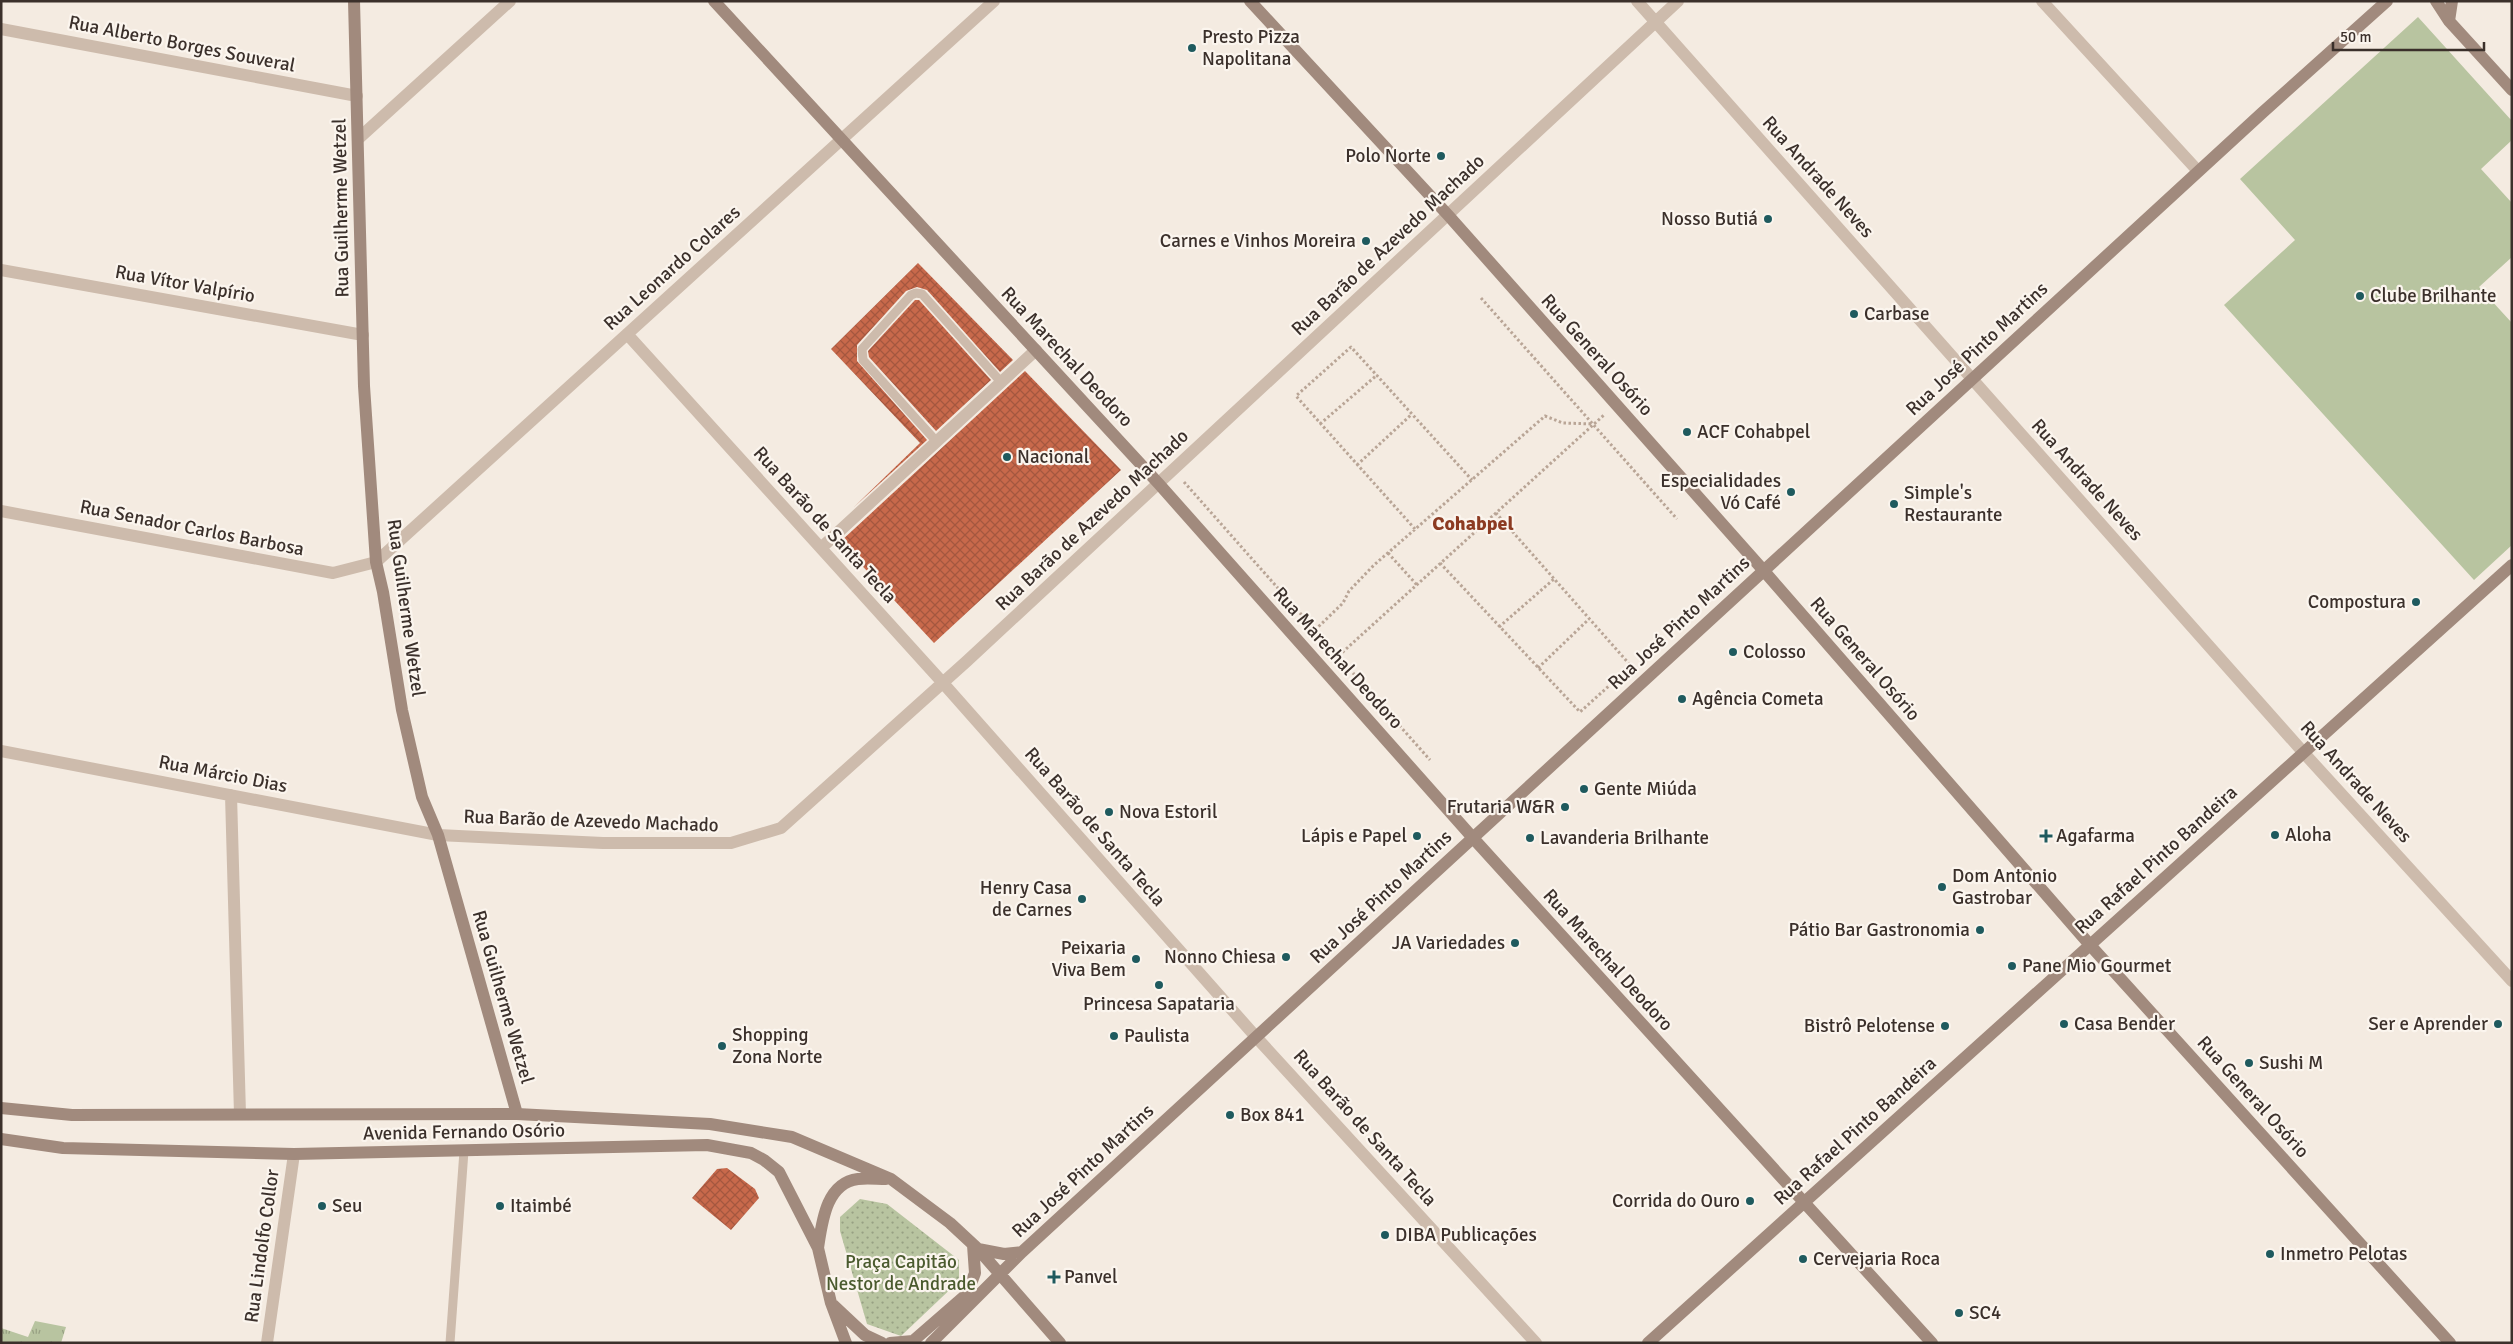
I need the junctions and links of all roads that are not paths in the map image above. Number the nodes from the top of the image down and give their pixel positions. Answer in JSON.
{"nodes":[{"id":1,"x":354,"y":1,"type":"edge"},
{"id":2,"x":510,"y":1,"type":"edge"},
{"id":3,"x":714,"y":1,"type":"edge"},
{"id":4,"x":994,"y":1,"type":"edge"},
{"id":5,"x":1250,"y":1,"type":"edge"},
{"id":6,"x":1637,"y":1,"type":"edge"},
{"id":7,"x":1678,"y":1,"type":"edge"},
{"id":8,"x":2042,"y":1,"type":"edge"},
{"id":9,"x":2387,"y":1,"type":"edge"},
{"id":10,"x":2436,"y":1,"type":"edge"},
{"id":11,"x":2452,"y":1,"type":"edge"},
{"id":12,"x":2448,"y":21,"type":"junction"},
{"id":13,"x":1656,"y":22,"type":"junction"},
{"id":14,"x":1,"y":29,"type":"edge"},
{"id":15,"x":2512,"y":90,"type":"edge"},
{"id":16,"x":356,"y":96,"type":"junction"},
{"id":17,"x":358,"y":139,"type":"junction"},
{"id":18,"x":842,"y":139,"type":"junction"},
{"id":19,"x":2198,"y":171,"type":"junction"},
{"id":20,"x":1448,"y":215,"type":"junction"},
{"id":21,"x":1,"y":270,"type":"edge"},
{"id":22,"x":627,"y":334,"type":"junction"},
{"id":23,"x":363,"y":335,"type":"junction"},
{"id":24,"x":1036,"y":350,"type":"junction"},
{"id":25,"x":1972,"y":379,"type":"junction"},
{"id":26,"x":1001,"y":382,"type":"junction"},
{"id":27,"x":937,"y":442,"type":"junction"},
{"id":28,"x":1159,"y":484,"type":"junction"},
{"id":29,"x":1,"y":511,"type":"edge"},
{"id":30,"x":821,"y":548,"type":"junction"},
{"id":31,"x":376,"y":562,"type":"junction"},
{"id":32,"x":2512,"y":565,"type":"edge"},
{"id":33,"x":1764,"y":571,"type":"junction"},
{"id":34,"x":943,"y":683,"type":"junction"},
{"id":35,"x":1,"y":751,"type":"edge"},
{"id":36,"x":2303,"y":752,"type":"junction"},
{"id":37,"x":231,"y":795,"type":"junction"},
{"id":38,"x":438,"y":835,"type":"junction"},
{"id":39,"x":1473,"y":838,"type":"junction"},
{"id":40,"x":2090,"y":945,"type":"junction"},
{"id":41,"x":2512,"y":981,"type":"edge"},
{"id":42,"x":1256,"y":1037,"type":"junction"},
{"id":43,"x":1,"y":1108,"type":"edge"},
{"id":44,"x":240,"y":1114,"type":"junction"},
{"id":45,"x":517,"y":1114,"type":"junction"},
{"id":46,"x":1,"y":1140,"type":"edge"},
{"id":47,"x":464,"y":1151,"type":"junction"},
{"id":48,"x":294,"y":1154,"type":"junction"},
{"id":49,"x":891,"y":1179,"type":"junction"},
{"id":50,"x":1803,"y":1203,"type":"junction"},
{"id":51,"x":975,"y":1247,"type":"junction"},
{"id":52,"x":818,"y":1248,"type":"junction"},
{"id":53,"x":1022,"y":1252,"type":"junction"},
{"id":54,"x":999,"y":1274,"type":"junction"},
{"id":55,"x":831,"y":1303,"type":"junction"},
{"id":56,"x":267,"y":1343,"type":"edge"},
{"id":57,"x":450,"y":1343,"type":"edge"},
{"id":58,"x":846,"y":1343,"type":"edge"},
{"id":59,"x":882,"y":1343,"type":"edge"},
{"id":60,"x":890,"y":1343,"type":"edge"},
{"id":61,"x":931,"y":1343,"type":"edge"},
{"id":62,"x":1060,"y":1343,"type":"edge"},
{"id":63,"x":1536,"y":1343,"type":"edge"},
{"id":64,"x":1648,"y":1343,"type":"edge"},
{"id":65,"x":1932,"y":1343,"type":"edge"},
{"id":66,"x":2450,"y":1343,"type":"edge"}],
"edges":[{"from":1,"to":16,"type":"street","name":"Rua Guilherme Wetzel"},
{"from":2,"to":17,"type":"street"},
{"from":3,"to":18,"type":"street","name":"Rua Marechal Deodoro"},
{"from":4,"to":18,"type":"street","name":"Rua Leonardo Colares"},
{"from":5,"to":20,"type":"street","name":"Rua General Osório"},
{"from":6,"to":13,"type":"street","name":"Rua Andrade Neves"},
{"from":7,"to":13,"type":"street","name":"Rua Barão de Azevedo Machado"},
{"from":8,"to":19,"type":"street"},
{"from":9,"to":19,"type":"street","name":"Rua José Pinto Martins"},
{"from":10,"to":12,"type":"street"},
{"from":11,"to":12,"type":"street"},
{"from":12,"to":15,"type":"street"},
{"from":13,"to":20,"type":"street","name":"Rua Barão de Azevedo Machado"},
{"from":13,"to":25,"type":"street","name":"Rua Andrade Neves"},
{"from":14,"to":16,"type":"street","name":"Rua Alberto Borges Souveral"},
{"from":16,"to":17,"type":"street","name":"Rua Guilherme Wetzel"},
{"from":17,"to":23,"type":"street","name":"Rua Guilherme Wetzel"},
{"from":18,"to":22,"type":"street","name":"Rua Leonardo Colares"},
{"from":18,"to":24,"type":"street","name":"Rua Marechal Deodoro"},
{"from":19,"to":25,"type":"street","name":"Rua José Pinto Martins"},
{"from":20,"to":28,"type":"street","name":"Rua Barão de Azevedo Machado"},
{"from":20,"to":33,"type":"street","name":"Rua General Osório"},
{"from":21,"to":23,"type":"street","name":"Rua Vítor Valpírio"},
{"from":22,"to":30,"type":"street","name":"Rua Barão de Santa Tecla"},
{"from":22,"to":31,"type":"street","name":"Rua Leonardo Colares"},
{"from":23,"to":31,"type":"street","name":"Rua Guilherme Wetzel"},
{"from":24,"to":26,"type":"street"},
{"from":24,"to":28,"type":"street","name":"Rua Marechal Deodoro"},
{"from":25,"to":33,"type":"street","name":"Rua José Pinto Martins"},
{"from":25,"to":36,"type":"street","name":"Rua Andrade Neves"},
{"from":26,"to":27,"type":"street"},
{"from":26,"to":27,"type":"lane"},
{"from":27,"to":30,"type":"street"},
{"from":28,"to":34,"type":"street","name":"Rua Barão de Azevedo Machado"},
{"from":28,"to":39,"type":"street","name":"Rua Marechal Deodoro"},
{"from":29,"to":31,"type":"street","name":"Rua Senador Carlos Barbosa"},
{"from":30,"to":34,"type":"street","name":"Rua Barão de Santa Tecla"},
{"from":31,"to":38,"type":"street","name":"Rua Guilherme Wetzel"},
{"from":32,"to":36,"type":"street","name":"Rua Rafael Pinto Bandeira"},
{"from":33,"to":39,"type":"street","name":"Rua José Pinto Martins"},
{"from":33,"to":40,"type":"street","name":"Rua General Osório"},
{"from":34,"to":38,"type":"street","name":"Rua Barão de Azevedo Machado"},
{"from":34,"to":42,"type":"street","name":"Rua Barão de Santa Tecla"},
{"from":35,"to":37,"type":"street","name":"Rua Márcio Dias"},
{"from":36,"to":40,"type":"street","name":"Rua Rafael Pinto Bandeira"},
{"from":36,"to":41,"type":"street","name":"Rua Andrade Neves"},
{"from":37,"to":38,"type":"street","name":"Rua Márcio Dias"},
{"from":37,"to":44,"type":"street"},
{"from":38,"to":45,"type":"street","name":"Rua Guilherme Wetzel"},
{"from":39,"to":42,"type":"street","name":"Rua José Pinto Martins"},
{"from":39,"to":50,"type":"street","name":"Rua Marechal Deodoro"},
{"from":40,"to":50,"type":"street","name":"Rua Rafael Pinto Bandeira"},
{"from":40,"to":66,"type":"street","name":"Rua General Osório"},
{"from":42,"to":53,"type":"street","name":"Rua José Pinto Martins"},
{"from":42,"to":63,"type":"street","name":"Rua Barão de Santa Tecla"},
{"from":43,"to":44,"type":"street","name":"Avenida Fernando Osório"},
{"from":44,"to":45,"type":"street","name":"Avenida Fernando Osório"},
{"from":45,"to":49,"type":"street","name":"Avenida Fernando Osório"},
{"from":46,"to":48,"type":"street","name":"Avenida Fernando Osório"},
{"from":47,"to":48,"type":"street","name":"Avenida Fernando Osório"},
{"from":47,"to":52,"type":"street","name":"Avenida Fernando Osório"},
{"from":47,"to":57,"type":"lane"},
{"from":48,"to":56,"type":"street","name":"Rua Lindolfo Collor"},
{"from":49,"to":51,"type":"street","name":"Avenida Fernando Osório"},
{"from":49,"to":52,"type":"street"},
{"from":50,"to":64,"type":"street","name":"Rua Rafael Pinto Bandeira"},
{"from":50,"to":65,"type":"street","name":"Rua Marechal Deodoro"},
{"from":51,"to":53,"type":"street"},
{"from":51,"to":54,"type":"street","name":"Avenida Fernando Osório"},
{"from":51,"to":60,"type":"street"},
{"from":52,"to":55,"type":"street","name":"Avenida Fernando Osório"},
{"from":53,"to":54,"type":"street","name":"Rua José Pinto Martins"},
{"from":54,"to":61,"type":"street","name":"Rua José Pinto Martins"},
{"from":54,"to":62,"type":"street","name":"Avenida Fernando Osório"},
{"from":55,"to":58,"type":"street","name":"Avenida Fernando Osório"},
{"from":55,"to":59,"type":"street"}]}
